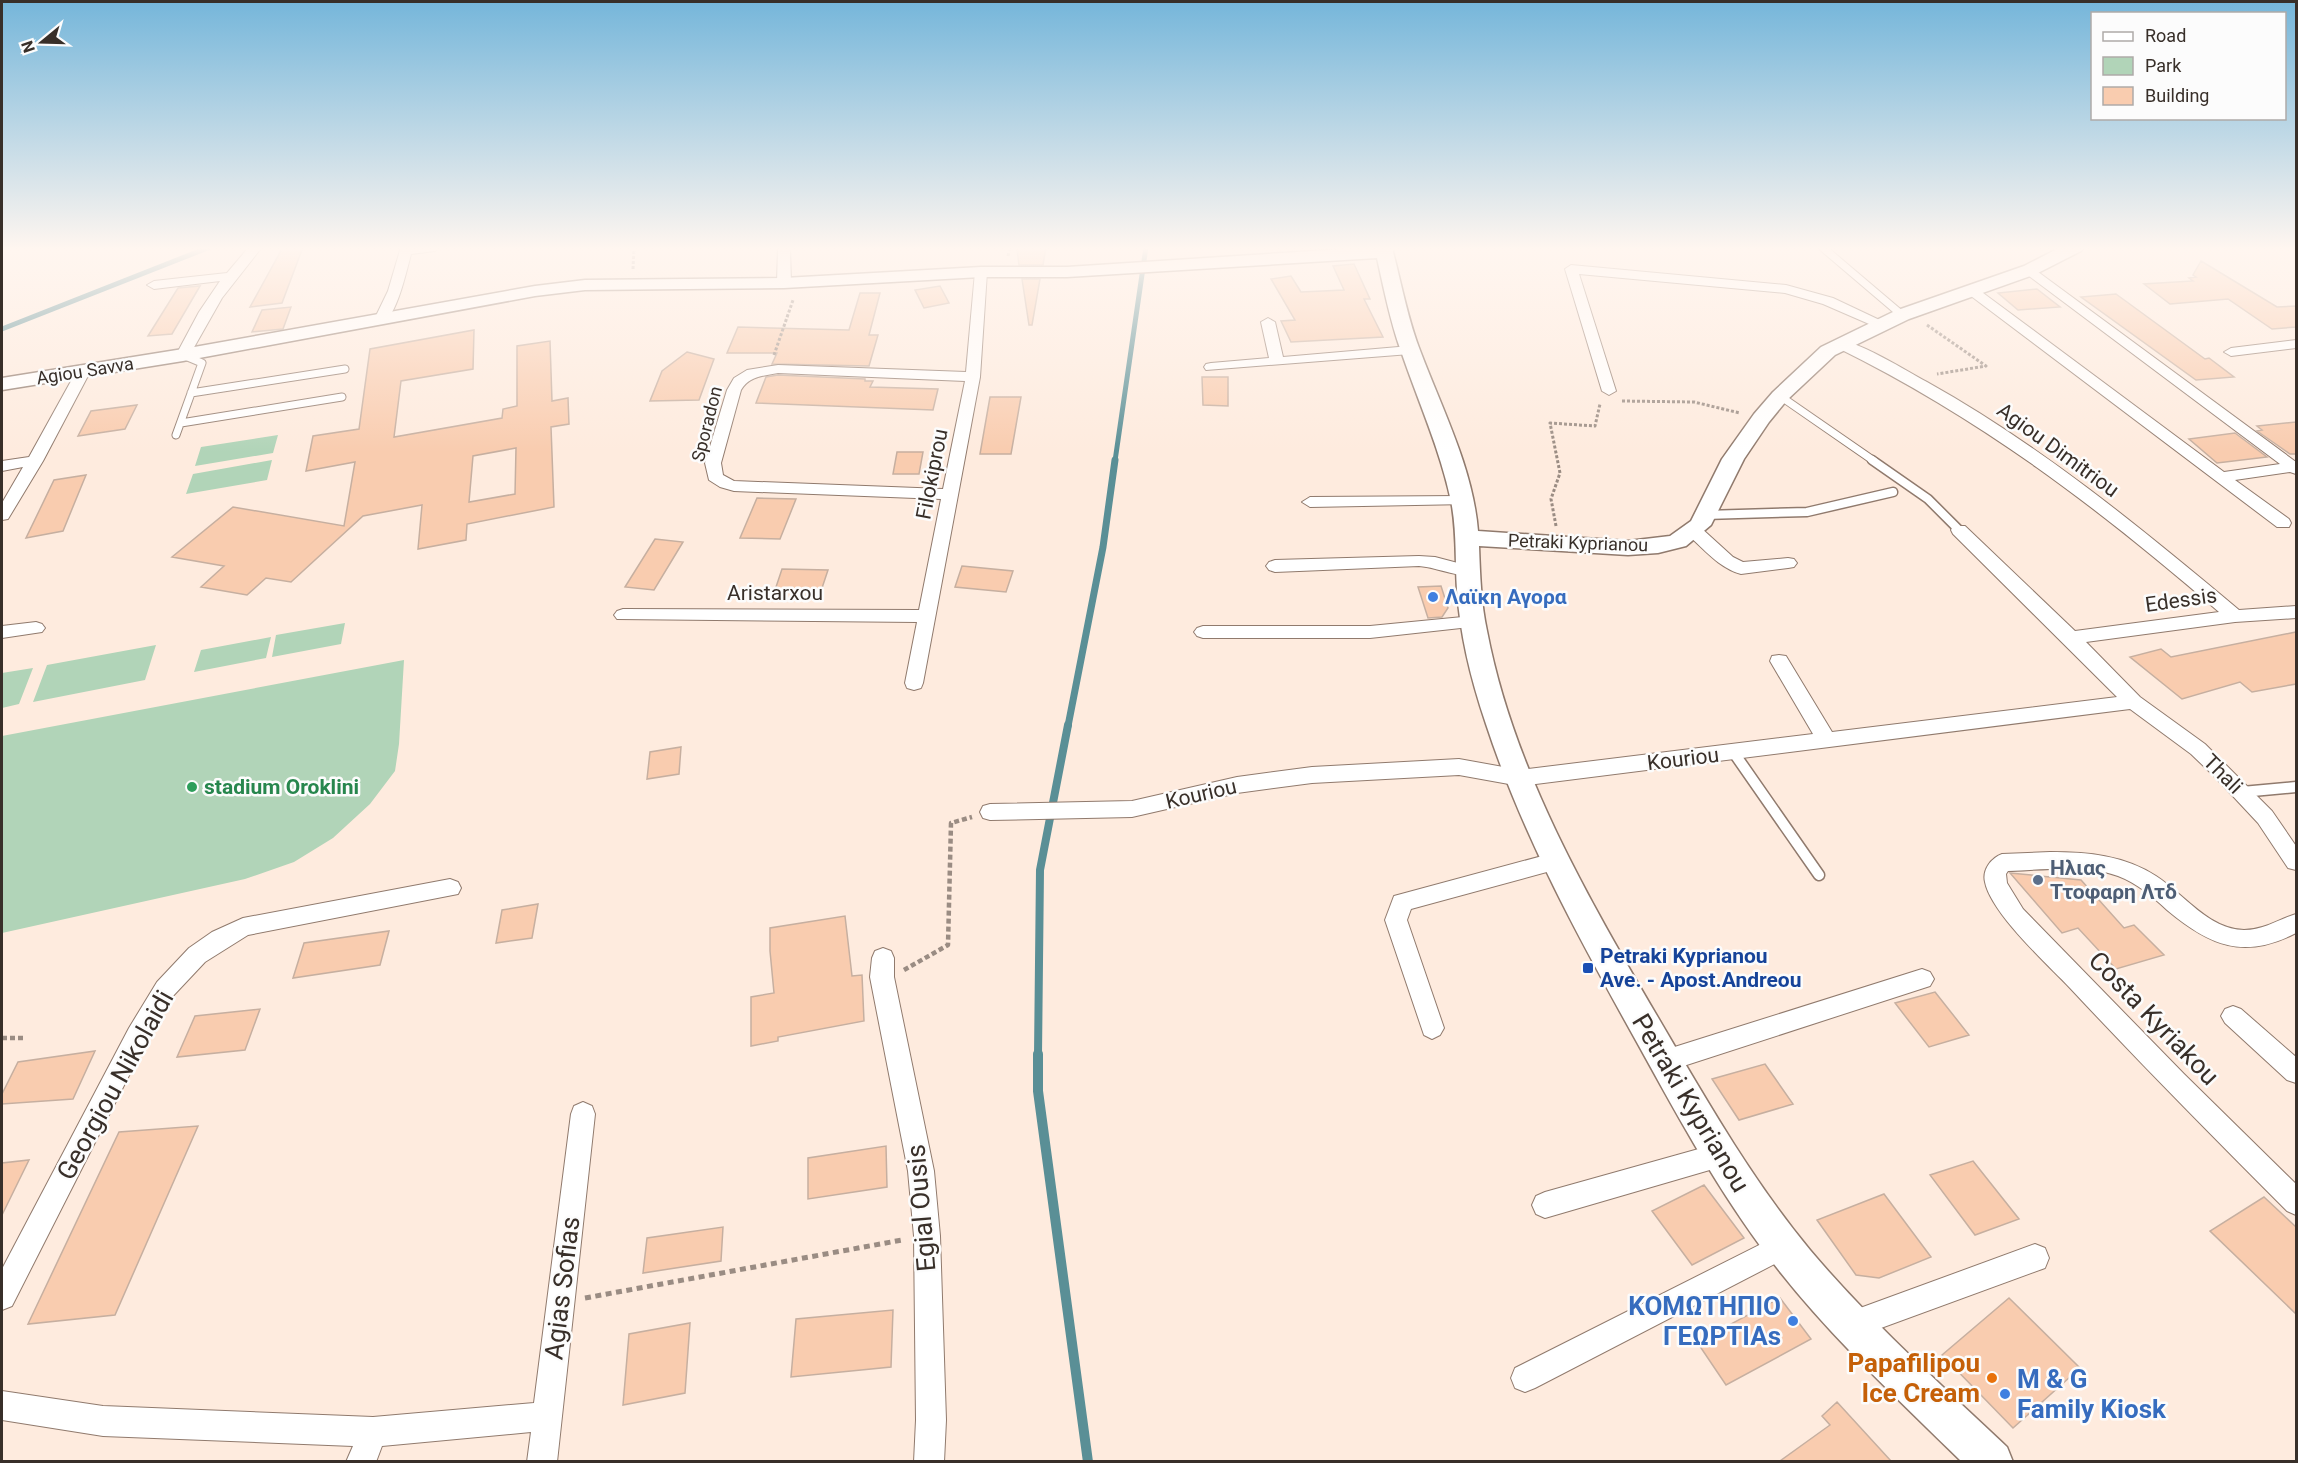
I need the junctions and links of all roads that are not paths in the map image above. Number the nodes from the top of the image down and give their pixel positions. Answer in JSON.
{"nodes":[{"id":1,"x":206,"y":315,"type":"edge"},
{"id":2,"x":383,"y":315,"type":"edge"},
{"id":3,"x":406,"y":315,"type":"edge"},
{"id":4,"x":978,"y":315,"type":"edge"},
{"id":5,"x":1401,"y":315,"type":"edge"},
{"id":6,"x":1583,"y":315,"type":"edge"},
{"id":7,"x":1861,"y":315,"type":"edge"},
{"id":8,"x":1903,"y":315,"type":"edge"},
{"id":9,"x":2003,"y":315,"type":"edge"},
{"id":10,"x":2091,"y":315,"type":"edge"},
{"id":11,"x":381,"y":320,"type":"junction"},
{"id":12,"x":1268,"y":322,"type":"dead end"},
{"id":13,"x":1881,"y":324,"type":"junction"},
{"id":14,"x":1841,"y":344,"type":"junction"},
{"id":15,"x":2296,"y":344,"type":"edge"},
{"id":16,"x":1410,"y":350,"type":"junction"},
{"id":17,"x":2231,"y":352,"type":"dead end"},
{"id":18,"x":183,"y":355,"type":"junction"},
{"id":19,"x":1277,"y":361,"type":"junction"},
{"id":20,"x":1211,"y":367,"type":"dead end"},
{"id":21,"x":345,"y":369,"type":"dead end"},
{"id":22,"x":83,"y":372,"type":"junction"},
{"id":23,"x":973,"y":377,"type":"junction"},
{"id":24,"x":2,"y":384,"type":"edge"},
{"id":25,"x":191,"y":393,"type":"junction"},
{"id":26,"x":1605,"y":395,"type":"road end"},
{"id":27,"x":1780,"y":396,"type":"junction"},
{"id":28,"x":342,"y":397,"type":"dead end"},
{"id":29,"x":181,"y":423,"type":"junction"},
{"id":30,"x":176,"y":435,"type":"dead end"},
{"id":31,"x":35,"y":461,"type":"junction"},
{"id":32,"x":2,"y":466,"type":"edge"},
{"id":33,"x":2295,"y":468,"type":"edge"},
{"id":34,"x":2221,"y":477,"type":"junction"},
{"id":35,"x":1893,"y":492,"type":"dead end"},
{"id":36,"x":949,"y":494,"type":"junction"},
{"id":37,"x":1310,"y":501,"type":"dead end"},
{"id":38,"x":1462,"y":501,"type":"junction"},
{"id":39,"x":2,"y":515,"type":"edge"},
{"id":40,"x":1700,"y":523,"type":"junction"},
{"id":41,"x":2283,"y":523,"type":"dead end"},
{"id":42,"x":1959,"y":530,"type":"joint"},
{"id":43,"x":1467,"y":538,"type":"junction"},
{"id":44,"x":1788,"y":563,"type":"dead end"},
{"id":45,"x":1275,"y":566,"type":"dead end"},
{"id":46,"x":1467,"y":571,"type":"junction"},
{"id":47,"x":2296,"y":612,"type":"edge"},
{"id":48,"x":623,"y":615,"type":"dead end"},
{"id":49,"x":927,"y":616,"type":"junction"},
{"id":50,"x":2235,"y":616,"type":"junction"},
{"id":51,"x":1473,"y":622,"type":"junction"},
{"id":52,"x":36,"y":628,"type":"dead end"},
{"id":53,"x":2,"y":632,"type":"edge"},
{"id":54,"x":1203,"y":632,"type":"dead end"},
{"id":55,"x":2071,"y":638,"type":"junction"},
{"id":56,"x":1779,"y":661,"type":"dead end"},
{"id":57,"x":914,"y":683,"type":"dead end"},
{"id":58,"x":2133,"y":702,"type":"junction"},
{"id":59,"x":1827,"y":741,"type":"junction"},
{"id":60,"x":1734,"y":753,"type":"junction"},
{"id":61,"x":1520,"y":778,"type":"junction"},
{"id":62,"x":2296,"y":787,"type":"edge"},
{"id":63,"x":2242,"y":792,"type":"junction"},
{"id":64,"x":990,"y":812,"type":"road end"},
{"id":65,"x":1557,"y":861,"type":"junction"},
{"id":66,"x":2296,"y":862,"type":"edge"},
{"id":67,"x":1819,"y":875,"type":"dead end"},
{"id":68,"x":450,"y":888,"type":"dead end"},
{"id":69,"x":2296,"y":923,"type":"edge"},
{"id":70,"x":883,"y":970,"type":"road end"},
{"id":71,"x":1922,"y":978,"type":"dead end"},
{"id":72,"x":2233,"y":1017,"type":"dead end"},
{"id":73,"x":1432,"y":1028,"type":"dead end"},
{"id":74,"x":1665,"y":1061,"type":"junction"},
{"id":75,"x":2296,"y":1072,"type":"edge"},
{"id":76,"x":583,"y":1114,"type":"dead end"},
{"id":77,"x":1720,"y":1155,"type":"junction"},
{"id":78,"x":2296,"y":1202,"type":"edge"},
{"id":79,"x":1545,"y":1205,"type":"dead end"},
{"id":80,"x":1783,"y":1246,"type":"junction"},
{"id":81,"x":2035,"y":1258,"type":"dead end"},
{"id":82,"x":2,"y":1296,"type":"edge"},
{"id":83,"x":1851,"y":1325,"type":"junction"},
{"id":84,"x":1525,"y":1378,"type":"dead end"},
{"id":85,"x":2,"y":1406,"type":"edge"},
{"id":86,"x":548,"y":1416,"type":"junction"},
{"id":87,"x":373,"y":1432,"type":"junction"},
{"id":88,"x":361,"y":1461,"type":"edge"},
{"id":89,"x":542,"y":1461,"type":"edge"},
{"id":90,"x":929,"y":1461,"type":"edge"},
{"id":91,"x":1992,"y":1461,"type":"edge"}],
"edges":[{"from":1,"to":18,"type":"street"},
{"from":2,"to":11,"type":"street"},
{"from":3,"to":11,"type":"main road","name":"Agiou Savva"},
{"from":4,"to":23,"type":"street","name":"Filokiprou"},
{"from":5,"to":16,"type":"main road","name":"Petraki Kyprianou"},
{"from":6,"to":26,"type":"street"},
{"from":7,"to":13,"type":"street"},
{"from":8,"to":13,"type":"main road"},
{"from":9,"to":34,"type":"street"},
{"from":10,"to":33,"type":"street"},
{"from":11,"to":18,"type":"main road","name":"Agiou Savva"},
{"from":12,"to":19,"type":"street"},
{"from":13,"to":14,"type":"main road"},
{"from":14,"to":27,"type":"main road"},
{"from":14,"to":50,"type":"street","name":"Agiou Dimitriou"},
{"from":15,"to":17,"type":"street"},
{"from":16,"to":19,"type":"street"},
{"from":16,"to":38,"type":"main road","name":"Petraki Kyprianou"},
{"from":18,"to":22,"type":"main road","name":"Agiou Savva"},
{"from":18,"to":25,"type":"lane"},
{"from":19,"to":20,"type":"street"},
{"from":21,"to":25,"type":"lane"},
{"from":22,"to":24,"type":"main road","name":"Agiou Savva"},
{"from":22,"to":31,"type":"street"},
{"from":23,"to":36,"type":"street","name":"Filokiprou"},
{"from":23,"to":36,"type":"street","name":"Sporadon"},
{"from":25,"to":29,"type":"lane"},
{"from":27,"to":40,"type":"main road"},
{"from":27,"to":42,"type":"lane"},
{"from":28,"to":29,"type":"lane"},
{"from":29,"to":30,"type":"lane"},
{"from":31,"to":32,"type":"street"},
{"from":31,"to":39,"type":"street"},
{"from":33,"to":34,"type":"street"},
{"from":34,"to":41,"type":"street"},
{"from":35,"to":40,"type":"lane"},
{"from":36,"to":49,"type":"street","name":"Filokiprou"},
{"from":37,"to":38,"type":"street"},
{"from":38,"to":43,"type":"main road","name":"Petraki Kyprianou"},
{"from":40,"to":43,"type":"main road","name":"Petraki Kyprianou"},
{"from":40,"to":44,"type":"street"},
{"from":42,"to":55,"type":"street"},
{"from":43,"to":46,"type":"main road","name":"Petraki Kyprianou"},
{"from":45,"to":46,"type":"street"},
{"from":46,"to":51,"type":"main road","name":"Petraki Kyprianou"},
{"from":47,"to":50,"type":"street","name":"Edessis"},
{"from":48,"to":49,"type":"street","name":"Aristarxou"},
{"from":49,"to":57,"type":"street","name":"Filokiprou"},
{"from":50,"to":55,"type":"street","name":"Edessis"},
{"from":51,"to":54,"type":"street"},
{"from":51,"to":61,"type":"main road","name":"Petraki Kyprianou"},
{"from":52,"to":53,"type":"street"},
{"from":55,"to":58,"type":"street"},
{"from":56,"to":59,"type":"street"},
{"from":58,"to":59,"type":"street","name":"Kouriou"},
{"from":58,"to":63,"type":"street","name":"Thali"},
{"from":59,"to":60,"type":"street","name":"Kouriou"},
{"from":60,"to":61,"type":"street","name":"Kouriou"},
{"from":60,"to":67,"type":"lane"},
{"from":61,"to":64,"type":"street","name":"Kouriou"},
{"from":61,"to":65,"type":"main road","name":"Petraki Kyprianou"},
{"from":62,"to":63,"type":"lane"},
{"from":63,"to":66,"type":"street","name":"Thali"},
{"from":65,"to":73,"type":"street"},
{"from":65,"to":74,"type":"main road","name":"Petraki Kyprianou"},
{"from":68,"to":82,"type":"street","name":"Georgiou Nikolaidi"},
{"from":69,"to":78,"type":"street","name":"Costa Kyriakou"},
{"from":70,"to":90,"type":"street","name":"Egial Ousis"},
{"from":71,"to":74,"type":"street"},
{"from":72,"to":75,"type":"street"},
{"from":74,"to":77,"type":"main road","name":"Petraki Kyprianou"},
{"from":76,"to":86,"type":"street","name":"Agias Sofias"},
{"from":77,"to":79,"type":"street"},
{"from":77,"to":80,"type":"main road","name":"Petraki Kyprianou"},
{"from":80,"to":83,"type":"main road","name":"Petraki Kyprianou"},
{"from":80,"to":84,"type":"street"},
{"from":81,"to":83,"type":"street"},
{"from":83,"to":91,"type":"main road","name":"Petraki Kyprianou"},
{"from":85,"to":87,"type":"street"},
{"from":86,"to":87,"type":"street"},
{"from":86,"to":89,"type":"street","name":"Agias Sofias"},
{"from":87,"to":88,"type":"street"}]}
